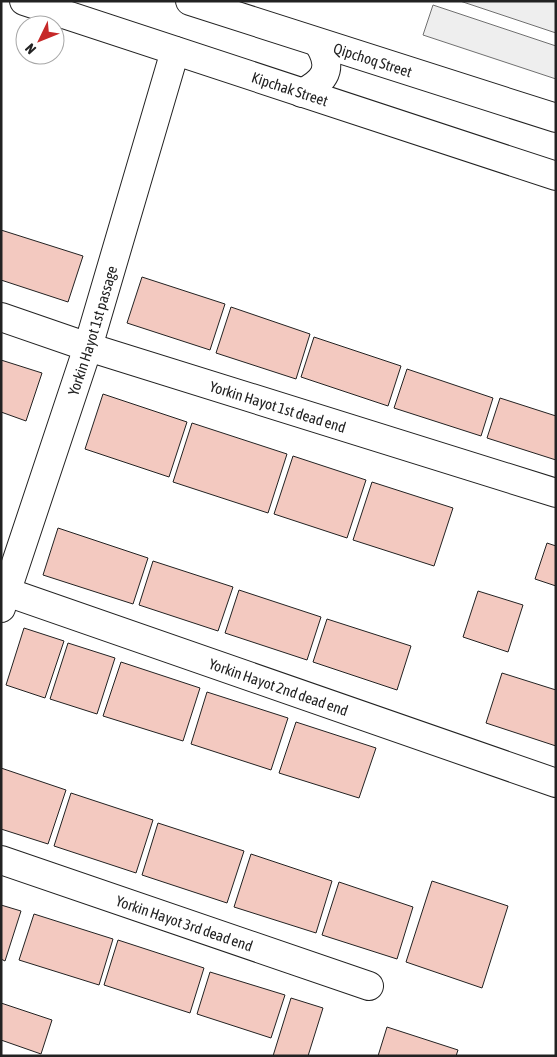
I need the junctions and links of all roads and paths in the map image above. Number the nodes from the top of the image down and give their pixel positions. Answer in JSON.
{"nodes":[{"id":1,"x":24,"y":1,"type":"edge"},
{"id":2,"x":190,"y":1,"type":"edge"},
{"id":3,"x":319,"y":44,"type":"junction"},
{"id":4,"x":175,"y":51,"type":"junction"},
{"id":5,"x":302,"y":93,"type":"junction"},
{"id":6,"x":556,"y":118,"type":"edge"},
{"id":7,"x":556,"y":176,"type":"edge"},
{"id":8,"x":1,"y":317,"type":"edge"},
{"id":9,"x":88,"y":347,"type":"junction"},
{"id":10,"x":556,"y":492,"type":"edge"},
{"id":11,"x":3,"y":596,"type":"edge"},
{"id":12,"x":556,"y":783,"type":"edge"},
{"id":13,"x":1,"y":860,"type":"edge"},
{"id":14,"x":369,"y":986,"type":"dead end"}],
"edges":[{"from":1,"to":4,"type":"street","name":"Kipchak Street"},
{"from":2,"to":3,"type":"street","name":"Qipchoq Street"},
{"from":3,"to":5,"type":"street"},
{"from":3,"to":6,"type":"street","name":"Qipchoq Street"},
{"from":4,"to":5,"type":"street","name":"Kipchak Street"},
{"from":4,"to":9,"type":"street","name":"Yorkin Hayot 1st passage"},
{"from":5,"to":7,"type":"street","name":"Kipchak Street"},
{"from":8,"to":9,"type":"street","name":"Yorkin Hayot 1st dead end"},
{"from":9,"to":10,"type":"street","name":"Yorkin Hayot 1st dead end"},
{"from":9,"to":11,"type":"street","name":"Yorkin Hayot 1st passage"},
{"from":11,"to":12,"type":"street","name":"Yorkin Hayot 2nd dead end"},
{"from":13,"to":14,"type":"street","name":"Yorkin Hayot 3rd dead end"}]}
